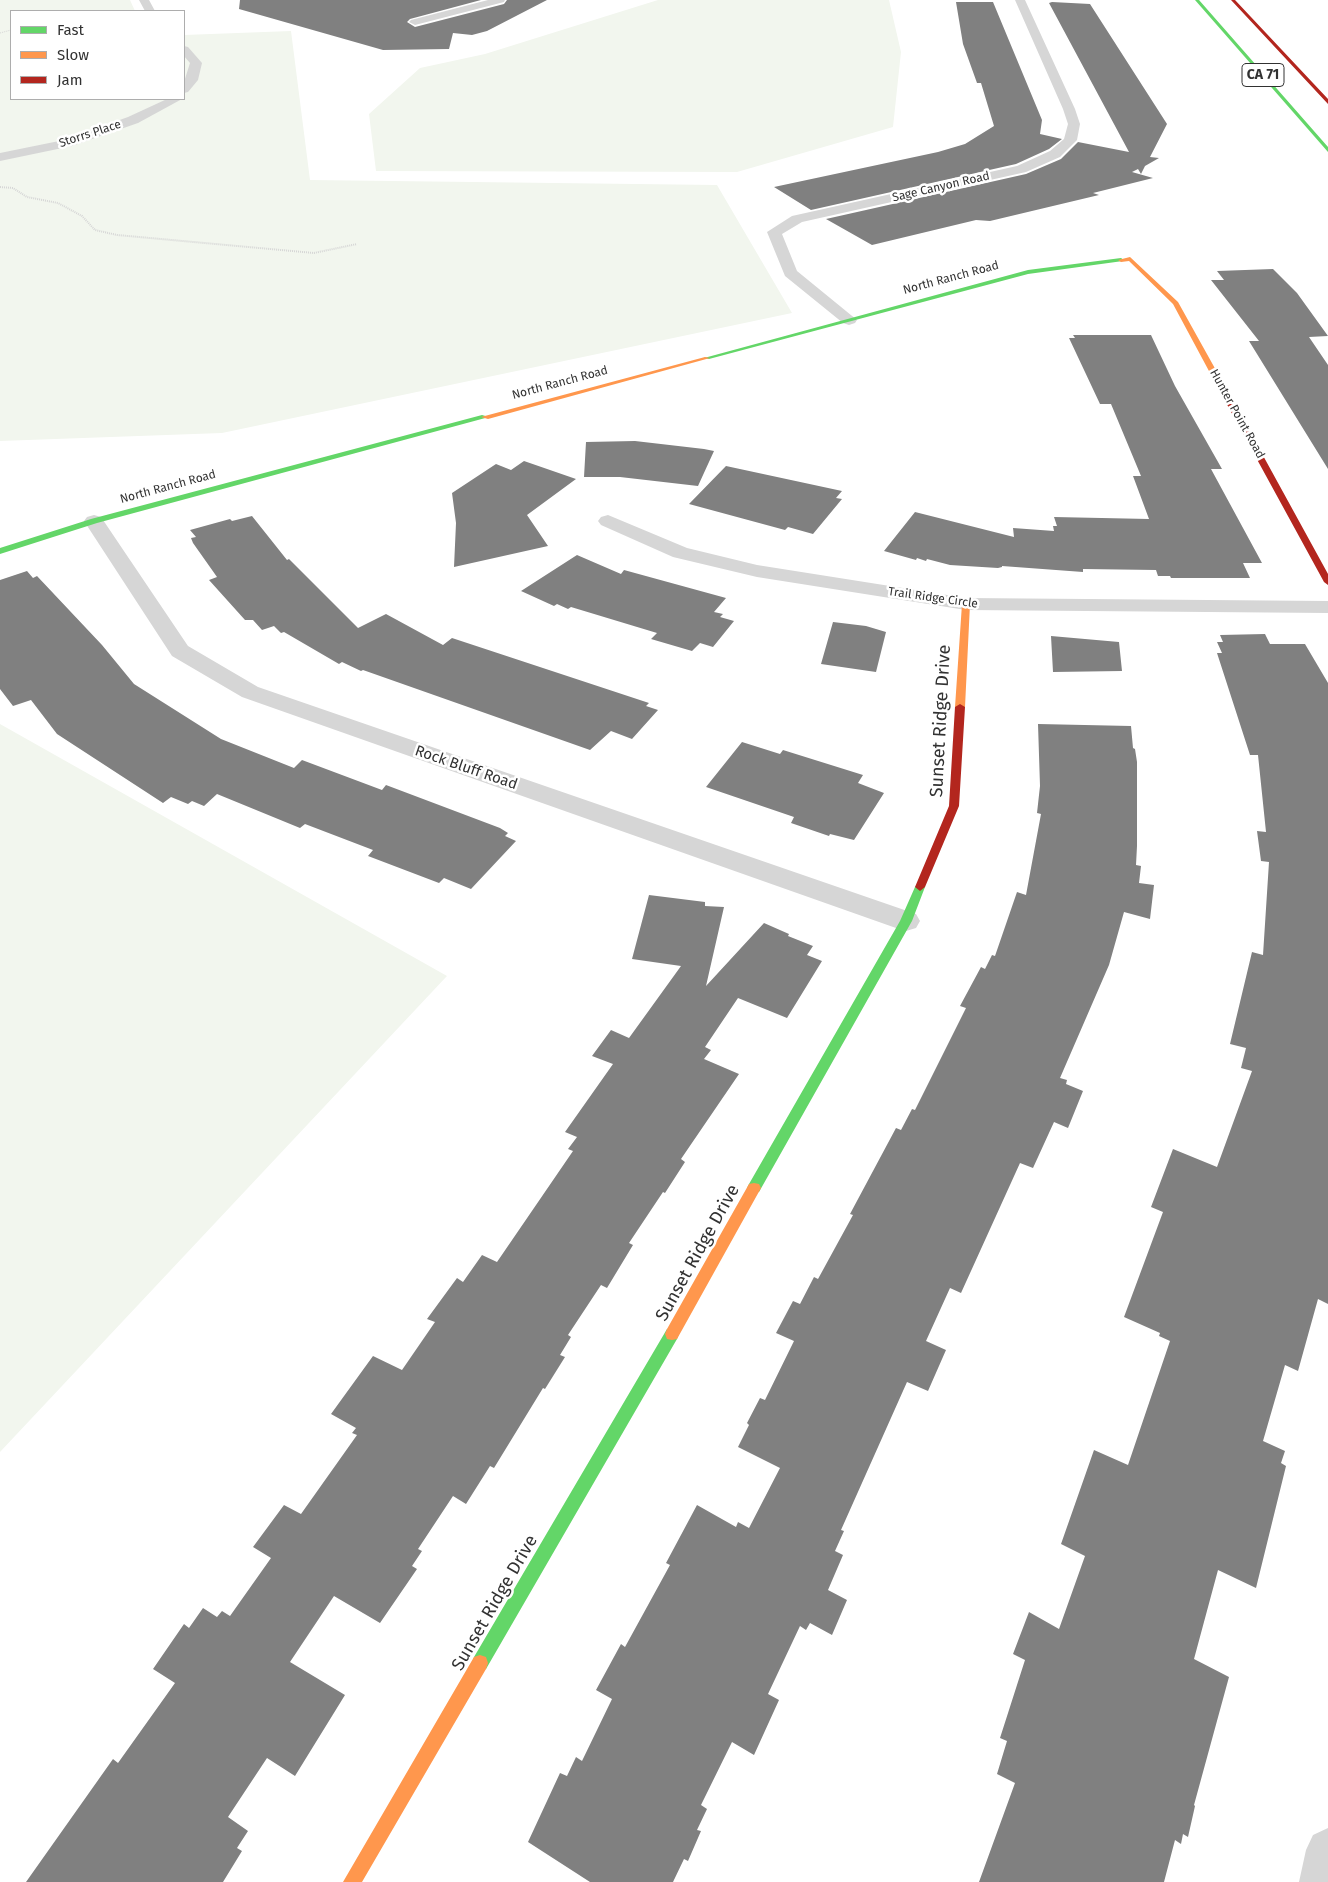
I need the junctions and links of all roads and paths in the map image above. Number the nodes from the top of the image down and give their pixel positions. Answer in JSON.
{"nodes":[{"id":1,"x":500,"y":0,"type":"edge"},
{"id":2,"x":1020,"y":0,"type":"edge"},
{"id":3,"x":1198,"y":0,"type":"edge"},
{"id":4,"x":1233,"y":0,"type":"edge"},
{"id":5,"x":415,"y":22,"type":"dead end"},
{"id":6,"x":185,"y":50,"type":"edge"},
{"id":7,"x":185,"y":88,"type":"edge"},
{"id":8,"x":174,"y":100,"type":"edge"},
{"id":9,"x":1328,"y":102,"type":"edge"},
{"id":10,"x":1328,"y":150,"type":"edge"},
{"id":11,"x":0,"y":157,"type":"edge"},
{"id":12,"x":0,"y":187,"type":"edge"},
{"id":13,"x":357,"y":244,"type":"dead end"},
{"id":14,"x":1130,"y":259,"type":"joint"},
{"id":15,"x":849,"y":320,"type":"junction"},
{"id":16,"x":94,"y":521,"type":"junction"},
{"id":17,"x":608,"y":521,"type":"dead end"},
{"id":18,"x":0,"y":550,"type":"edge"},
{"id":19,"x":1328,"y":582,"type":"edge"},
{"id":20,"x":966,"y":604,"type":"junction"},
{"id":21,"x":1328,"y":607,"type":"edge"},
{"id":22,"x":906,"y":921,"type":"junction"},
{"id":23,"x":1328,"y":1850,"type":"edge"},
{"id":24,"x":352,"y":1882,"type":"edge"},
{"id":25,"x":1321,"y":1882,"type":"edge"}],
"edges":[{"from":1,"to":5,"type":"street"},
{"from":2,"to":15,"type":"street","name":"Sage Canyon Road"},
{"from":3,"to":10,"type":"main road","number":"CA 71"},
{"from":4,"to":9,"type":"main road","number":"CA 71"},
{"from":6,"to":7,"type":"street"},
{"from":8,"to":11,"type":"street","name":"Storrs Place"},
{"from":12,"to":13,"type":"path"},
{"from":14,"to":15,"type":"main road","name":"North Ranch Road"},
{"from":14,"to":19,"type":"main road","name":"Hunter Point Road"},
{"from":15,"to":16,"type":"main road","name":"North Ranch Road"},
{"from":16,"to":18,"type":"main road","name":"North Ranch Road"},
{"from":16,"to":22,"type":"street","name":"Rock Bluff Road"},
{"from":17,"to":20,"type":"street","name":"Trail Ridge Circle"},
{"from":20,"to":21,"type":"street","name":"Trail Ridge Circle"},
{"from":20,"to":22,"type":"main road","name":"Sunset Ridge Drive"},
{"from":22,"to":24,"type":"main road","name":"Sunset Ridge Drive"},
{"from":23,"to":25,"type":"street"}]}
